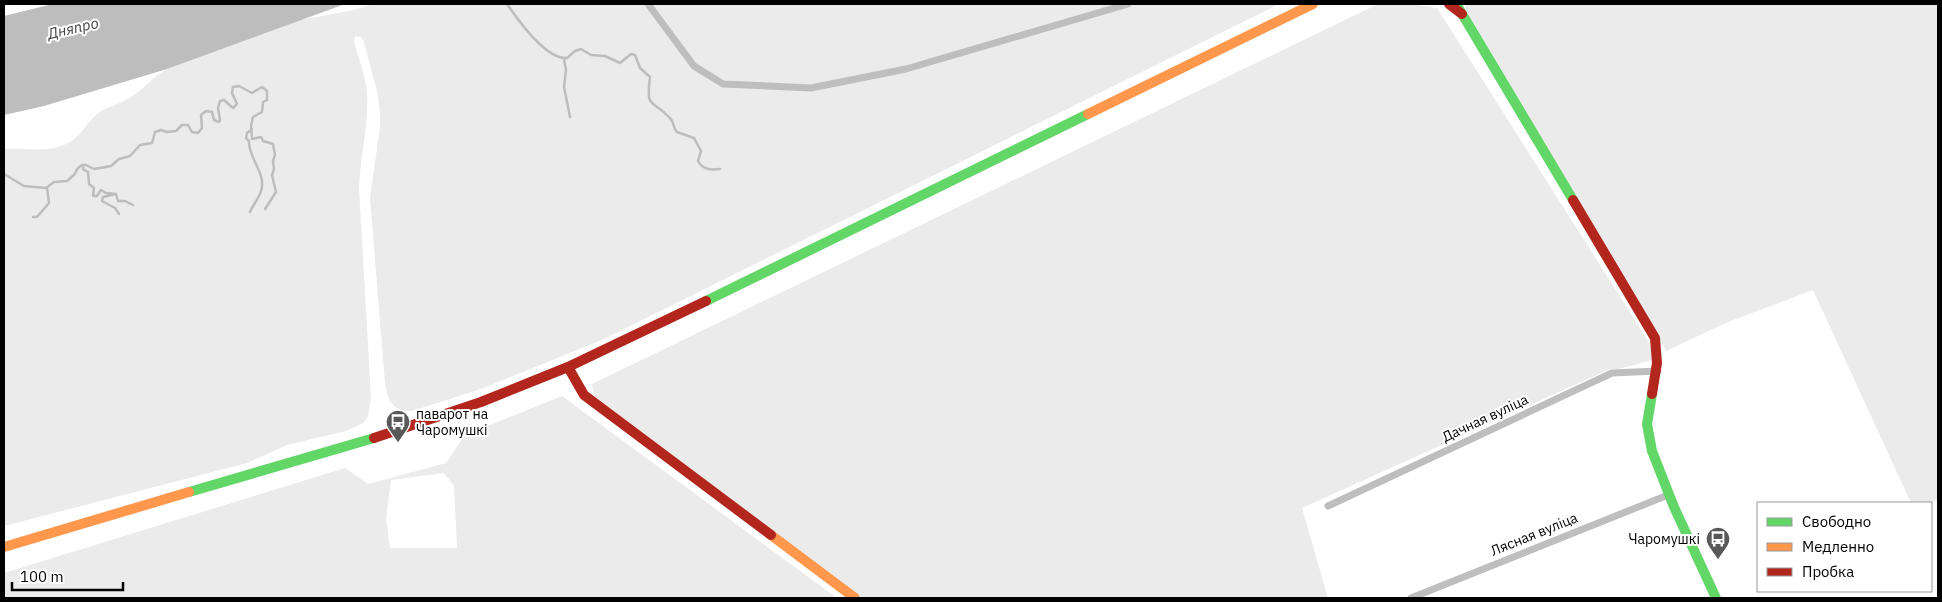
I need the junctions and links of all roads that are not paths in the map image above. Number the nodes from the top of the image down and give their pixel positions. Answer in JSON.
{"nodes":[{"id":1,"x":648,"y":4,"type":"edge"},
{"id":2,"x":1128,"y":4,"type":"edge"},
{"id":3,"x":1313,"y":4,"type":"edge"},
{"id":4,"x":1449,"y":4,"type":"edge"},
{"id":5,"x":1459,"y":7,"type":"edge"},
{"id":6,"x":568,"y":367,"type":"junction"},
{"id":7,"x":1658,"y":371,"type":"junction"},
{"id":8,"x":1668,"y":495,"type":"junction"},
{"id":9,"x":1328,"y":506,"type":"dead end"},
{"id":10,"x":4,"y":548,"type":"edge"},
{"id":11,"x":855,"y":598,"type":"edge"},
{"id":12,"x":1411,"y":598,"type":"edge"},
{"id":13,"x":1716,"y":598,"type":"edge"}],
"edges":[{"from":1,"to":2,"type":"street"},
{"from":3,"to":6,"type":"main road"},
{"from":4,"to":5,"type":"main road"},
{"from":5,"to":7,"type":"main road"},
{"from":6,"to":10,"type":"main road"},
{"from":6,"to":11,"type":"main road"},
{"from":7,"to":8,"type":"main road"},
{"from":7,"to":9,"type":"street","name":"Дачная вуліца"},
{"from":8,"to":12,"type":"street","name":"Лясная вуліца"},
{"from":8,"to":13,"type":"main road"}]}
